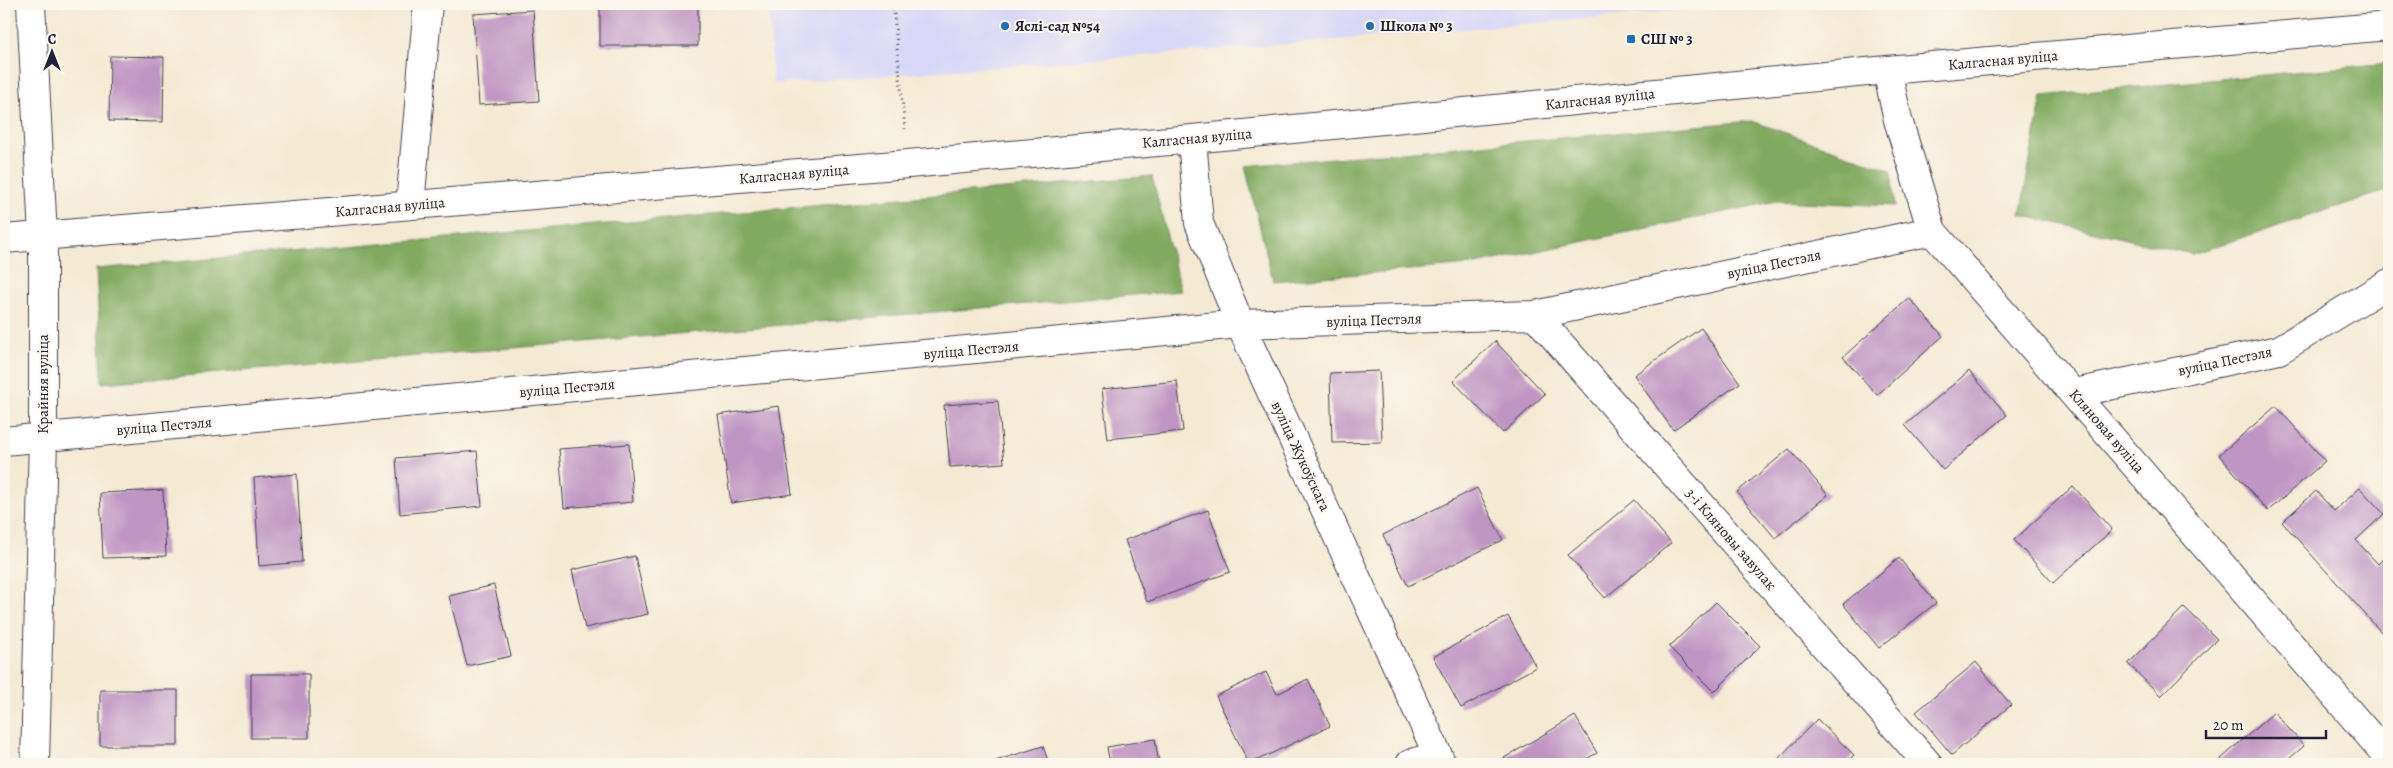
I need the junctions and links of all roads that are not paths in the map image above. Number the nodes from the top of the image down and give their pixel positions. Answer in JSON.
{"nodes":[{"id":1,"x":31,"y":4,"type":"edge"},
{"id":2,"x":428,"y":4,"type":"edge"},
{"id":3,"x":2389,"y":26,"type":"edge"},
{"id":4,"x":1887,"y":70,"type":"junction"},
{"id":5,"x":1192,"y":139,"type":"junction"},
{"id":6,"x":410,"y":205,"type":"junction"},
{"id":7,"x":1932,"y":231,"type":"junction"},
{"id":8,"x":43,"y":236,"type":"junction"},
{"id":9,"x":4,"y":239,"type":"edge"},
{"id":10,"x":2389,"y":283,"type":"edge"},
{"id":11,"x":1535,"y":315,"type":"junction"},
{"id":12,"x":1240,"y":324,"type":"junction"},
{"id":13,"x":2074,"y":393,"type":"junction"},
{"id":14,"x":43,"y":438,"type":"junction"},
{"id":15,"x":4,"y":441,"type":"edge"},
{"id":16,"x":2389,"y":758,"type":"edge"},
{"id":17,"x":1440,"y":760,"type":"edge"},
{"id":18,"x":35,"y":764,"type":"edge"},
{"id":19,"x":1410,"y":764,"type":"edge"},
{"id":20,"x":1928,"y":764,"type":"edge"}],
"edges":[{"from":1,"to":8,"type":"street","name":"Крайняя вуліца"},
{"from":2,"to":6,"type":"street"},
{"from":3,"to":4,"type":"street","name":"Калгасная вуліца"},
{"from":4,"to":5,"type":"street","name":"Калгасная вуліца"},
{"from":4,"to":7,"type":"street","name":"Кляновая вуліца"},
{"from":5,"to":6,"type":"street","name":"Калгасная вуліца"},
{"from":5,"to":12,"type":"street","name":"вуліца Жукоўскага"},
{"from":6,"to":8,"type":"street","name":"Калгасная вуліца"},
{"from":7,"to":11,"type":"street","name":"вуліца Пестэля"},
{"from":7,"to":13,"type":"street","name":"Кляновая вуліца"},
{"from":8,"to":9,"type":"street","name":"Калгасная вуліца"},
{"from":8,"to":14,"type":"street","name":"Крайняя вуліца"},
{"from":10,"to":13,"type":"street","name":"вуліца Пестэля"},
{"from":11,"to":12,"type":"street","name":"вуліца Пестэля"},
{"from":11,"to":20,"type":"street","name":"3-і Кляновы завулак"},
{"from":12,"to":14,"type":"street","name":"вуліца Пестэля"},
{"from":12,"to":17,"type":"street","name":"вуліца Жукоўскага"},
{"from":13,"to":16,"type":"street","name":"Кляновая вуліца"},
{"from":14,"to":15,"type":"street","name":"вуліца Пестэля"},
{"from":14,"to":18,"type":"street","name":"Крайняя вуліца"},
{"from":17,"to":19,"type":"street"}]}
